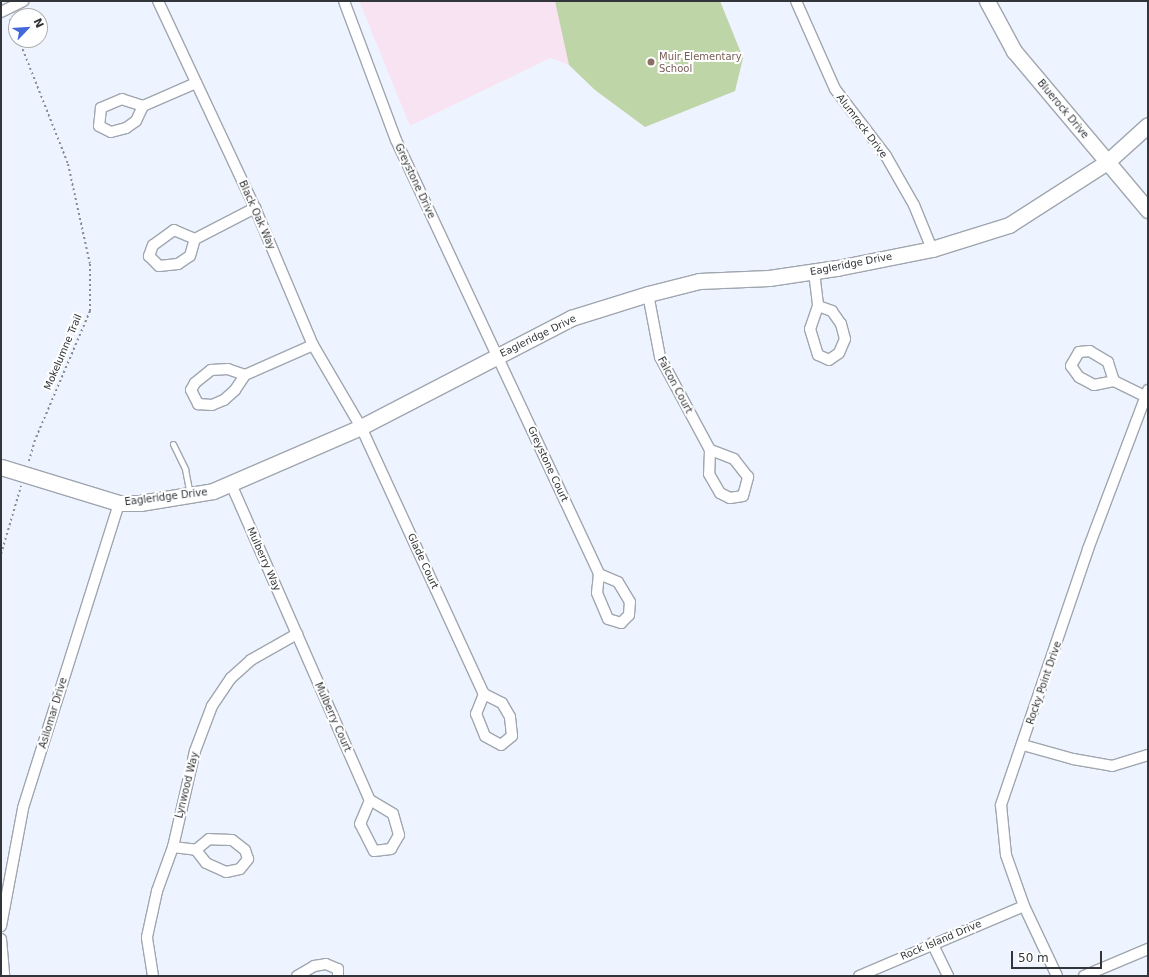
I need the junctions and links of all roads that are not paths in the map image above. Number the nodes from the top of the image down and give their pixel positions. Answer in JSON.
{"nodes":[{"id":1,"x":24,"y":1,"type":"edge"},
{"id":2,"x":158,"y":1,"type":"edge"},
{"id":3,"x":344,"y":1,"type":"edge"},
{"id":4,"x":796,"y":1,"type":"edge"},
{"id":5,"x":987,"y":1,"type":"edge"},
{"id":6,"x":1,"y":12,"type":"edge"},
{"id":7,"x":196,"y":83,"type":"junction"},
{"id":8,"x":144,"y":106,"type":"dead end"},
{"id":9,"x":1148,"y":125,"type":"edge"},
{"id":10,"x":1107,"y":162,"type":"junction"},
{"id":11,"x":255,"y":208,"type":"junction"},
{"id":12,"x":1148,"y":210,"type":"edge"},
{"id":13,"x":195,"y":239,"type":"dead end"},
{"id":14,"x":932,"y":249,"type":"junction"},
{"id":15,"x":814,"y":272,"type":"junction"},
{"id":16,"x":648,"y":294,"type":"junction"},
{"id":17,"x":818,"y":306,"type":"junction"},
{"id":18,"x":313,"y":345,"type":"junction"},
{"id":19,"x":498,"y":355,"type":"junction"},
{"id":20,"x":245,"y":375,"type":"junction"},
{"id":21,"x":1114,"y":381,"type":"dead end"},
{"id":22,"x":1146,"y":393,"type":"edge"},
{"id":23,"x":361,"y":427,"type":"junction"},
{"id":24,"x":173,"y":444,"type":"dead end"},
{"id":25,"x":710,"y":450,"type":"junction"},
{"id":26,"x":1,"y":467,"type":"edge"},
{"id":27,"x":231,"y":484,"type":"junction"},
{"id":28,"x":190,"y":495,"type":"junction"},
{"id":29,"x":119,"y":503,"type":"junction"},
{"id":30,"x":599,"y":574,"type":"junction"},
{"id":31,"x":297,"y":634,"type":"junction"},
{"id":32,"x":484,"y":694,"type":"junction"},
{"id":33,"x":1023,"y":745,"type":"junction"},
{"id":34,"x":1148,"y":755,"type":"edge"},
{"id":35,"x":370,"y":800,"type":"junction"},
{"id":36,"x":172,"y":848,"type":"junction"},
{"id":37,"x":196,"y":850,"type":"junction"},
{"id":38,"x":1024,"y":906,"type":"junction"},
{"id":39,"x":1,"y":926,"type":"edge"},
{"id":40,"x":1,"y":939,"type":"edge"},
{"id":41,"x":932,"y":943,"type":"junction"},
{"id":42,"x":1148,"y":949,"type":"edge"},
{"id":43,"x":4,"y":976,"type":"edge"},
{"id":44,"x":153,"y":976,"type":"edge"},
{"id":45,"x":297,"y":976,"type":"edge"},
{"id":46,"x":338,"y":976,"type":"edge"},
{"id":47,"x":859,"y":976,"type":"edge"},
{"id":48,"x":948,"y":976,"type":"edge"},
{"id":49,"x":1057,"y":976,"type":"edge"},
{"id":50,"x":1084,"y":976,"type":"edge"}],
"edges":[{"from":1,"to":6,"type":"street"},
{"from":2,"to":7,"type":"street","name":"Black Oak Way"},
{"from":3,"to":19,"type":"street","name":"Greystone Drive"},
{"from":4,"to":14,"type":"street","name":"Alumrock Drive"},
{"from":5,"to":10,"type":"street","name":"Bluerock Drive"},
{"from":7,"to":8,"type":"street"},
{"from":7,"to":11,"type":"street","name":"Black Oak Way"},
{"from":9,"to":10,"type":"street","name":"Eagleridge Drive"},
{"from":10,"to":12,"type":"street","name":"Bluerock Drive"},
{"from":10,"to":14,"type":"street","name":"Eagleridge Drive"},
{"from":11,"to":13,"type":"street"},
{"from":11,"to":18,"type":"street","name":"Black Oak Way"},
{"from":14,"to":15,"type":"street","name":"Eagleridge Drive"},
{"from":15,"to":16,"type":"street","name":"Eagleridge Drive"},
{"from":15,"to":17,"type":"street"},
{"from":16,"to":19,"type":"street","name":"Eagleridge Drive"},
{"from":16,"to":25,"type":"street","name":"Falcon Court"},
{"from":17,"to":17,"type":"street"},
{"from":18,"to":20,"type":"street"},
{"from":18,"to":23,"type":"street","name":"Black Oak Way"},
{"from":19,"to":23,"type":"street","name":"Eagleridge Drive"},
{"from":19,"to":30,"type":"street","name":"Greystone Court"},
{"from":20,"to":20,"type":"street"},
{"from":21,"to":22,"type":"street"},
{"from":22,"to":33,"type":"street","name":"Rocky Point Drive"},
{"from":23,"to":27,"type":"street","name":"Eagleridge Drive"},
{"from":23,"to":32,"type":"street","name":"Glade Court"},
{"from":24,"to":28,"type":"lane"},
{"from":25,"to":25,"type":"street"},
{"from":26,"to":29,"type":"street","name":"Eagleridge Drive"},
{"from":27,"to":28,"type":"street","name":"Eagleridge Drive"},
{"from":27,"to":31,"type":"street","name":"Mulberry Way"},
{"from":28,"to":29,"type":"street","name":"Eagleridge Drive"},
{"from":29,"to":39,"type":"street","name":"Asilomar Drive"},
{"from":30,"to":30,"type":"street"},
{"from":31,"to":35,"type":"street","name":"Mulberry Court"},
{"from":31,"to":36,"type":"street","name":"Lynwood Way"},
{"from":32,"to":32,"type":"street"},
{"from":33,"to":34,"type":"street"},
{"from":33,"to":38,"type":"street","name":"Rocky Point Drive"},
{"from":35,"to":35,"type":"street"},
{"from":36,"to":37,"type":"street"},
{"from":36,"to":44,"type":"street","name":"Lynwood Way"},
{"from":37,"to":37,"type":"street"},
{"from":38,"to":41,"type":"street","name":"Rock Island Drive"},
{"from":38,"to":49,"type":"street","name":"Rocky Point Drive"},
{"from":40,"to":43,"type":"street"},
{"from":41,"to":47,"type":"street","name":"Rock Island Drive"},
{"from":41,"to":48,"type":"street"},
{"from":42,"to":50,"type":"street"},
{"from":45,"to":46,"type":"street"}]}
